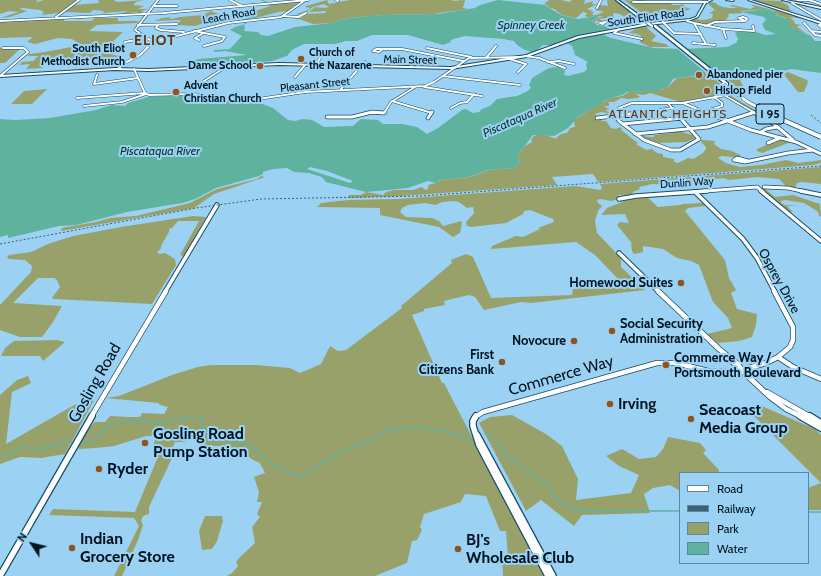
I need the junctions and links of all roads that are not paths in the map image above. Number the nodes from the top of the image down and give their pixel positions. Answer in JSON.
{"nodes":[{"id":1,"x":79,"y":0,"type":"edge"},
{"id":2,"x":158,"y":0,"type":"edge"},
{"id":3,"x":230,"y":0,"type":"edge"},
{"id":4,"x":304,"y":0,"type":"edge"},
{"id":5,"x":308,"y":0,"type":"edge"},
{"id":6,"x":601,"y":0,"type":"edge"},
{"id":7,"x":617,"y":0,"type":"edge"},
{"id":8,"x":621,"y":0,"type":"edge"},
{"id":9,"x":714,"y":0,"type":"edge"},
{"id":10,"x":727,"y":0,"type":"edge"},
{"id":11,"x":733,"y":0,"type":"edge"},
{"id":12,"x":750,"y":0,"type":"edge"},
{"id":13,"x":783,"y":0,"type":"edge"},
{"id":14,"x":797,"y":0,"type":"edge"},
{"id":15,"x":809,"y":0,"type":"edge"},
{"id":16,"x":709,"y":1,"type":"edge"},
{"id":17,"x":172,"y":2,"type":"dead end"},
{"id":18,"x":632,"y":2,"type":"dead end"},
{"id":19,"x":688,"y":3,"type":"junction"},
{"id":20,"x":792,"y":3,"type":"junction"},
{"id":21,"x":821,"y":4,"type":"edge"},
{"id":22,"x":691,"y":5,"type":"dead end"},
{"id":23,"x":153,"y":6,"type":"junction"},
{"id":24,"x":168,"y":6,"type":"junction"},
{"id":25,"x":176,"y":6,"type":"dead end"},
{"id":26,"x":243,"y":6,"type":"junction"},
{"id":27,"x":165,"y":8,"type":"dead end"},
{"id":28,"x":597,"y":8,"type":"dead end"},
{"id":29,"x":820,"y":8,"type":"edge"},
{"id":30,"x":306,"y":13,"type":"dead end"},
{"id":31,"x":636,"y":13,"type":"junction"},
{"id":32,"x":146,"y":14,"type":"junction"},
{"id":33,"x":283,"y":16,"type":"junction"},
{"id":34,"x":56,"y":18,"type":"junction"},
{"id":35,"x":0,"y":21,"type":"edge"},
{"id":36,"x":687,"y":21,"type":"junction"},
{"id":37,"x":745,"y":21,"type":"dead end"},
{"id":38,"x":605,"y":22,"type":"dead end"},
{"id":39,"x":663,"y":22,"type":"junction"},
{"id":40,"x":804,"y":23,"type":"dead end"},
{"id":41,"x":821,"y":23,"type":"edge"},
{"id":42,"x":177,"y":24,"type":"dead end"},
{"id":43,"x":645,"y":24,"type":"junction"},
{"id":44,"x":694,"y":24,"type":"junction"},
{"id":45,"x":138,"y":25,"type":"junction"},
{"id":46,"x":158,"y":25,"type":"junction"},
{"id":47,"x":706,"y":26,"type":"junction"},
{"id":48,"x":753,"y":26,"type":"dead end"},
{"id":49,"x":619,"y":29,"type":"junction"},
{"id":50,"x":723,"y":29,"type":"junction"},
{"id":51,"x":194,"y":31,"type":"junction"},
{"id":52,"x":811,"y":31,"type":"junction"},
{"id":53,"x":821,"y":32,"type":"edge"},
{"id":54,"x":187,"y":33,"type":"junction"},
{"id":55,"x":202,"y":34,"type":"junction"},
{"id":56,"x":701,"y":34,"type":"junction"},
{"id":57,"x":821,"y":36,"type":"edge"},
{"id":58,"x":147,"y":38,"type":"junction"},
{"id":59,"x":577,"y":38,"type":"joint"},
{"id":60,"x":726,"y":38,"type":"dead end"},
{"id":61,"x":642,"y":39,"type":"dead end"},
{"id":62,"x":199,"y":40,"type":"dead end"},
{"id":63,"x":125,"y":42,"type":"dead end"},
{"id":64,"x":153,"y":42,"type":"junction"},
{"id":65,"x":693,"y":43,"type":"dead end"},
{"id":66,"x":706,"y":44,"type":"junction"},
{"id":67,"x":715,"y":45,"type":"dead end"},
{"id":68,"x":204,"y":46,"type":"dead end"},
{"id":69,"x":496,"y":46,"type":"dead end"},
{"id":70,"x":3,"y":48,"type":"dead end"},
{"id":71,"x":383,"y":48,"type":"dead end"},
{"id":72,"x":428,"y":48,"type":"dead end"},
{"id":73,"x":317,"y":53,"type":"dead end"},
{"id":74,"x":523,"y":56,"type":"junction"},
{"id":75,"x":473,"y":57,"type":"junction"},
{"id":76,"x":486,"y":58,"type":"junction"},
{"id":77,"x":506,"y":59,"type":"junction"},
{"id":78,"x":463,"y":61,"type":"junction"},
{"id":79,"x":365,"y":62,"type":"dead end"},
{"id":80,"x":548,"y":62,"type":"junction"},
{"id":81,"x":574,"y":64,"type":"dead end"},
{"id":82,"x":305,"y":65,"type":"junction"},
{"id":83,"x":316,"y":65,"type":"junction"},
{"id":84,"x":227,"y":66,"type":"junction"},
{"id":85,"x":360,"y":67,"type":"junction"},
{"id":86,"x":455,"y":67,"type":"junction"},
{"id":87,"x":565,"y":68,"type":"dead end"},
{"id":88,"x":118,"y":69,"type":"junction"},
{"id":89,"x":134,"y":70,"type":"junction"},
{"id":90,"x":518,"y":72,"type":"dead end"},
{"id":91,"x":97,"y":75,"type":"dead end"},
{"id":92,"x":0,"y":76,"type":"edge"},
{"id":93,"x":443,"y":76,"type":"junction"},
{"id":94,"x":295,"y":77,"type":"dead end"},
{"id":95,"x":138,"y":78,"type":"junction"},
{"id":96,"x":204,"y":81,"type":"dead end"},
{"id":97,"x":520,"y":85,"type":"dead end"},
{"id":98,"x":424,"y":86,"type":"junction"},
{"id":99,"x":415,"y":87,"type":"junction"},
{"id":100,"x":191,"y":90,"type":"dead end"},
{"id":101,"x":341,"y":90,"type":"junction"},
{"id":102,"x":743,"y":92,"type":"dead end"},
{"id":103,"x":146,"y":93,"type":"junction"},
{"id":104,"x":186,"y":94,"type":"junction"},
{"id":105,"x":474,"y":94,"type":"junction"},
{"id":106,"x":723,"y":95,"type":"junction"},
{"id":107,"x":482,"y":96,"type":"dead end"},
{"id":108,"x":713,"y":97,"type":"junction"},
{"id":109,"x":78,"y":98,"type":"dead end"},
{"id":110,"x":392,"y":101,"type":"junction"},
{"id":111,"x":668,"y":103,"type":"junction"},
{"id":112,"x":682,"y":103,"type":"junction"},
{"id":113,"x":84,"y":106,"type":"dead end"},
{"id":114,"x":451,"y":108,"type":"dead end"},
{"id":115,"x":673,"y":108,"type":"junction"},
{"id":116,"x":706,"y":112,"type":"junction"},
{"id":117,"x":752,"y":113,"type":"junction"},
{"id":118,"x":615,"y":115,"type":"junction"},
{"id":119,"x":327,"y":117,"type":"dead end"},
{"id":120,"x":428,"y":118,"type":"dead end"},
{"id":121,"x":597,"y":118,"type":"dead end"},
{"id":122,"x":681,"y":118,"type":"junction"},
{"id":123,"x":729,"y":121,"type":"junction"},
{"id":124,"x":622,"y":124,"type":"junction"},
{"id":125,"x":778,"y":127,"type":"junction"},
{"id":126,"x":690,"y":128,"type":"junction"},
{"id":127,"x":761,"y":132,"type":"junction"},
{"id":128,"x":635,"y":134,"type":"junction"},
{"id":129,"x":821,"y":135,"type":"edge"},
{"id":130,"x":780,"y":138,"type":"junction"},
{"id":131,"x":796,"y":142,"type":"junction"},
{"id":132,"x":768,"y":143,"type":"dead end"},
{"id":133,"x":813,"y":150,"type":"junction"},
{"id":134,"x":821,"y":154,"type":"edge"},
{"id":135,"x":748,"y":161,"type":"dead end"},
{"id":136,"x":764,"y":187,"type":"dead end"},
{"id":137,"x":695,"y":192,"type":"junction"},
{"id":138,"x":821,"y":196,"type":"edge"},
{"id":139,"x":619,"y":200,"type":"dead end"},
{"id":140,"x":217,"y":205,"type":"dead end"},
{"id":141,"x":821,"y":241,"type":"edge"},
{"id":142,"x":620,"y":254,"type":"dead end"},
{"id":143,"x":778,"y":357,"type":"junction"},
{"id":144,"x":742,"y":370,"type":"junction"},
{"id":145,"x":821,"y":379,"type":"edge"},
{"id":146,"x":763,"y":389,"type":"junction"},
{"id":147,"x":821,"y":423,"type":"edge"},
{"id":148,"x":821,"y":428,"type":"edge"},
{"id":149,"x":475,"y":431,"type":"junction"},
{"id":150,"x":0,"y":576,"type":"edge"},
{"id":151,"x":548,"y":576,"type":"edge"},
{"id":152,"x":553,"y":576,"type":"edge"}],
"edges":[{"from":1,"to":34,"type":"street"},
{"from":2,"to":23,"type":"street"},
{"from":3,"to":26,"type":"street"},
{"from":4,"to":5,"type":"street"},
{"from":4,"to":26,"type":"street"},
{"from":4,"to":33,"type":"street"},
{"from":6,"to":28,"type":"street"},
{"from":7,"to":31,"type":"highway","number":"I 95"},
{"from":8,"to":31,"type":"highway","number":"I 95"},
{"from":9,"to":16,"type":"main road"},
{"from":10,"to":11,"type":"main road"},
{"from":12,"to":41,"type":"main road"},
{"from":13,"to":20,"type":"main road"},
{"from":14,"to":15,"type":"street"},
{"from":15,"to":21,"type":"street"},
{"from":16,"to":19,"type":"street"},
{"from":16,"to":36,"type":"main road","name":"South Eliot Road"},
{"from":17,"to":24,"type":"street"},
{"from":18,"to":19,"type":"street"},
{"from":19,"to":22,"type":"street"},
{"from":20,"to":29,"type":"main road"},
{"from":20,"to":41,"type":"street"},
{"from":23,"to":24,"type":"street"},
{"from":23,"to":32,"type":"street"},
{"from":24,"to":25,"type":"street"},
{"from":24,"to":27,"type":"street"},
{"from":26,"to":32,"type":"street"},
{"from":30,"to":33,"type":"street","name":"Leach Road"},
{"from":31,"to":129,"type":"highway","number":"I 95","bridge":true},
{"from":32,"to":34,"type":"street"},
{"from":32,"to":45,"type":"street"},
{"from":33,"to":51,"type":"street","name":"Leach Road"},
{"from":34,"to":35,"type":"street"},
{"from":36,"to":39,"type":"main road","name":"South Eliot Road"},
{"from":36,"to":44,"type":"street"},
{"from":37,"to":47,"type":"street"},
{"from":38,"to":43,"type":"street"},
{"from":39,"to":43,"type":"main road","name":"South Eliot Road"},
{"from":39,"to":56,"type":"street"},
{"from":40,"to":52,"type":"street"},
{"from":42,"to":46,"type":"street"},
{"from":43,"to":49,"type":"main road","name":"South Eliot Road"},
{"from":44,"to":47,"type":"street"},
{"from":44,"to":56,"type":"street"},
{"from":45,"to":46,"type":"street"},
{"from":45,"to":58,"type":"street"},
{"from":46,"to":54,"type":"street"},
{"from":47,"to":50,"type":"street"},
{"from":48,"to":50,"type":"street"},
{"from":49,"to":59,"type":"main road","name":"South Eliot Road"},
{"from":49,"to":61,"type":"street"},
{"from":50,"to":60,"type":"street"},
{"from":51,"to":54,"type":"street","name":"Leach Road"},
{"from":51,"to":55,"type":"street"},
{"from":52,"to":53,"type":"street"},
{"from":52,"to":57,"type":"street"},
{"from":54,"to":64,"type":"street","name":"Leach Road"},
{"from":55,"to":62,"type":"street"},
{"from":55,"to":68,"type":"street"},
{"from":56,"to":66,"type":"street"},
{"from":58,"to":63,"type":"street"},
{"from":58,"to":64,"type":"street"},
{"from":59,"to":74,"type":"main road","name":"Main Street"},
{"from":64,"to":88,"type":"street"},
{"from":65,"to":66,"type":"street"},
{"from":66,"to":67,"type":"street"},
{"from":69,"to":76,"type":"street"},
{"from":70,"to":92,"type":"street"},
{"from":71,"to":78,"type":"street"},
{"from":72,"to":75,"type":"street"},
{"from":73,"to":83,"type":"street"},
{"from":74,"to":77,"type":"main road","name":"Main Street"},
{"from":74,"to":80,"type":"street"},
{"from":75,"to":76,"type":"street","name":"Pleasant Street"},
{"from":75,"to":78,"type":"street","name":"Pleasant Street"},
{"from":76,"to":77,"type":"street","name":"Pleasant Street"},
{"from":77,"to":86,"type":"main road","name":"Main Street"},
{"from":77,"to":90,"type":"street","name":"Pleasant Street"},
{"from":78,"to":86,"type":"street","name":"Pleasant Street"},
{"from":79,"to":85,"type":"street"},
{"from":80,"to":81,"type":"street"},
{"from":80,"to":87,"type":"street"},
{"from":82,"to":83,"type":"main road","name":"Main Street"},
{"from":82,"to":84,"type":"main road","name":"Main Street"},
{"from":82,"to":94,"type":"street"},
{"from":83,"to":85,"type":"main road","name":"Main Street"},
{"from":84,"to":89,"type":"main road","name":"Main Street"},
{"from":84,"to":96,"type":"street"},
{"from":85,"to":86,"type":"main road","name":"Main Street"},
{"from":85,"to":101,"type":"street"},
{"from":86,"to":93,"type":"street","name":"Pleasant Street"},
{"from":88,"to":89,"type":"main road","name":"Main Street"},
{"from":88,"to":92,"type":"main road","name":"Main Street"},
{"from":89,"to":95,"type":"street"},
{"from":91,"to":95,"type":"street"},
{"from":93,"to":97,"type":"street"},
{"from":93,"to":98,"type":"street","name":"Pleasant Street"},
{"from":95,"to":103,"type":"street"},
{"from":98,"to":99,"type":"street","name":"Pleasant Street"},
{"from":98,"to":105,"type":"street"},
{"from":99,"to":101,"type":"street","name":"Pleasant Street"},
{"from":99,"to":110,"type":"street"},
{"from":100,"to":104,"type":"street"},
{"from":101,"to":104,"type":"street","name":"Pleasant Street"},
{"from":102,"to":106,"type":"street"},
{"from":103,"to":104,"type":"street","name":"Pleasant Street"},
{"from":103,"to":109,"type":"street"},
{"from":103,"to":113,"type":"street"},
{"from":105,"to":107,"type":"street"},
{"from":105,"to":114,"type":"street"},
{"from":106,"to":108,"type":"street"},
{"from":106,"to":117,"type":"street"},
{"from":108,"to":112,"type":"street"},
{"from":108,"to":116,"type":"street"},
{"from":110,"to":119,"type":"street"},
{"from":110,"to":120,"type":"street"},
{"from":111,"to":112,"type":"street"},
{"from":111,"to":115,"type":"street"},
{"from":111,"to":118,"type":"street"},
{"from":112,"to":116,"type":"street"},
{"from":115,"to":118,"type":"street"},
{"from":115,"to":122,"type":"street"},
{"from":116,"to":122,"type":"street"},
{"from":116,"to":123,"type":"street"},
{"from":117,"to":123,"type":"street"},
{"from":117,"to":125,"type":"street"},
{"from":118,"to":121,"type":"street"},
{"from":118,"to":124,"type":"street"},
{"from":122,"to":124,"type":"street"},
{"from":122,"to":126,"type":"street"},
{"from":123,"to":126,"type":"street"},
{"from":123,"to":127,"type":"street"},
{"from":124,"to":128,"type":"street"},
{"from":125,"to":127,"type":"street"},
{"from":125,"to":131,"type":"street"},
{"from":126,"to":128,"type":"street"},
{"from":126,"to":128,"type":"street"},
{"from":127,"to":130,"type":"street"},
{"from":130,"to":131,"type":"street"},
{"from":130,"to":132,"type":"street"},
{"from":131,"to":133,"type":"street"},
{"from":133,"to":134,"type":"street"},
{"from":133,"to":135,"type":"street"},
{"from":136,"to":138,"type":"street"},
{"from":137,"to":139,"type":"street","name":"Dunlin Way"},
{"from":137,"to":141,"type":"street","name":"Dunlin Way"},
{"from":137,"to":143,"type":"street","name":"Osprey Drive"},
{"from":140,"to":150,"type":"street","name":"Gosling Road"},
{"from":142,"to":144,"type":"street"},
{"from":143,"to":144,"type":"street","name":"Osprey Drive"},
{"from":143,"to":145,"type":"street"},
{"from":144,"to":146,"type":"street"},
{"from":144,"to":149,"type":"street","name":"Commerce Way"},
{"from":146,"to":147,"type":"street"},
{"from":146,"to":148,"type":"street"},
{"from":149,"to":151,"type":"street"},
{"from":149,"to":152,"type":"street"}]}
